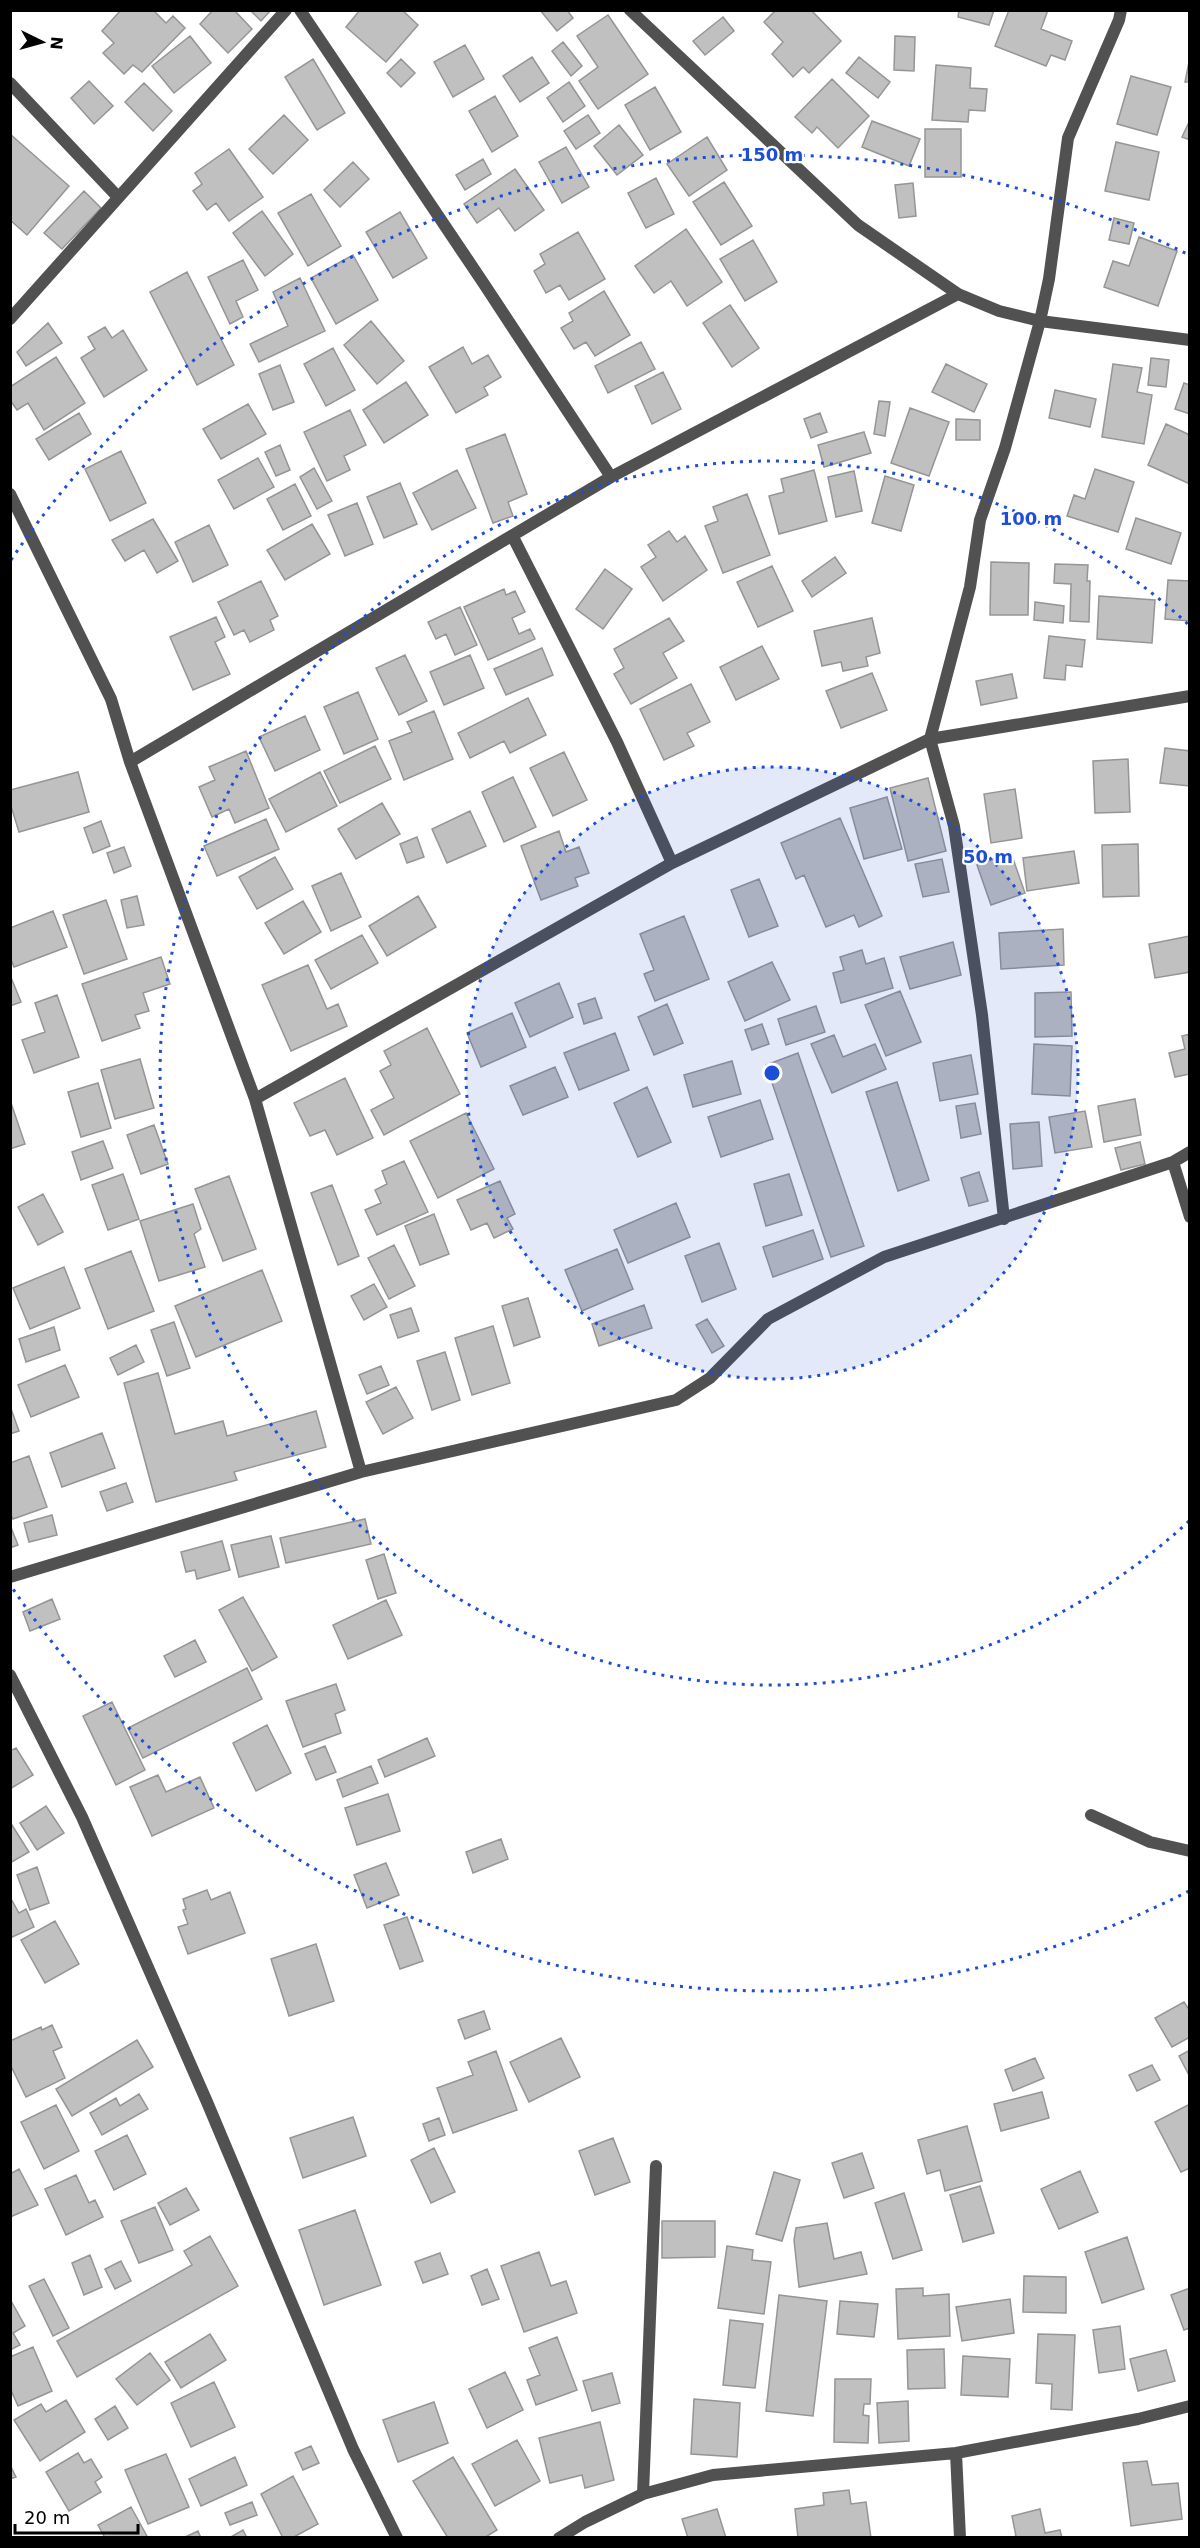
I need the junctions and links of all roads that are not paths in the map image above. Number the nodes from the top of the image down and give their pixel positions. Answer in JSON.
{"nodes":[{"id":1,"x":286,"y":10,"type":"edge"},
{"id":2,"x":300,"y":10,"type":"edge"},
{"id":3,"x":630,"y":10,"type":"edge"},
{"id":4,"x":1121,"y":10,"type":"edge"},
{"id":5,"x":10,"y":83,"type":"edge"},
{"id":6,"x":118,"y":197,"type":"junction"},
{"id":7,"x":958,"y":294,"type":"junction"},
{"id":8,"x":10,"y":319,"type":"edge"},
{"id":9,"x":1040,"y":321,"type":"junction"},
{"id":10,"x":1190,"y":340,"type":"edge"},
{"id":11,"x":611,"y":477,"type":"junction"},
{"id":12,"x":10,"y":494,"type":"edge"},
{"id":13,"x":513,"y":537,"type":"junction"},
{"id":14,"x":1190,"y":696,"type":"edge"},
{"id":15,"x":930,"y":739,"type":"junction"},
{"id":16,"x":130,"y":762,"type":"junction"},
{"id":17,"x":672,"y":863,"type":"junction"},
{"id":18,"x":255,"y":1099,"type":"junction"},
{"id":19,"x":1190,"y":1152,"type":"edge"},
{"id":20,"x":1173,"y":1162,"type":"junction"},
{"id":21,"x":1190,"y":1217,"type":"edge"},
{"id":22,"x":1004,"y":1219,"type":"junction"},
{"id":23,"x":361,"y":1472,"type":"junction"},
{"id":24,"x":10,"y":1577,"type":"edge"},
{"id":25,"x":10,"y":1675,"type":"edge"},
{"id":26,"x":1091,"y":1815,"type":"dead end"},
{"id":27,"x":1190,"y":1851,"type":"edge"},
{"id":28,"x":656,"y":2166,"type":"dead end"},
{"id":29,"x":1190,"y":2406,"type":"edge"},
{"id":30,"x":956,"y":2453,"type":"junction"},
{"id":31,"x":643,"y":2494,"type":"junction"},
{"id":32,"x":397,"y":2538,"type":"edge"},
{"id":33,"x":559,"y":2538,"type":"edge"},
{"id":34,"x":960,"y":2538,"type":"edge"}],
"edges":[{"from":1,"to":6,"type":"street"},
{"from":2,"to":11,"type":"street"},
{"from":3,"to":7,"type":"street"},
{"from":4,"to":9,"type":"street"},
{"from":5,"to":6,"type":"street"},
{"from":6,"to":8,"type":"street"},
{"from":7,"to":9,"type":"street"},
{"from":7,"to":11,"type":"street"},
{"from":9,"to":10,"type":"street"},
{"from":9,"to":15,"type":"street"},
{"from":11,"to":13,"type":"street"},
{"from":12,"to":16,"type":"street"},
{"from":13,"to":16,"type":"street"},
{"from":13,"to":17,"type":"street"},
{"from":14,"to":15,"type":"street"},
{"from":15,"to":17,"type":"street"},
{"from":15,"to":22,"type":"street"},
{"from":16,"to":18,"type":"street"},
{"from":17,"to":18,"type":"street"},
{"from":18,"to":23,"type":"street"},
{"from":19,"to":20,"type":"street"},
{"from":20,"to":21,"type":"street"},
{"from":20,"to":22,"type":"street"},
{"from":22,"to":23,"type":"street"},
{"from":23,"to":24,"type":"street"},
{"from":25,"to":32,"type":"street"},
{"from":26,"to":27,"type":"street"},
{"from":28,"to":31,"type":"street"},
{"from":29,"to":30,"type":"street"},
{"from":30,"to":31,"type":"street"},
{"from":30,"to":34,"type":"street"},
{"from":31,"to":33,"type":"street"}]}
